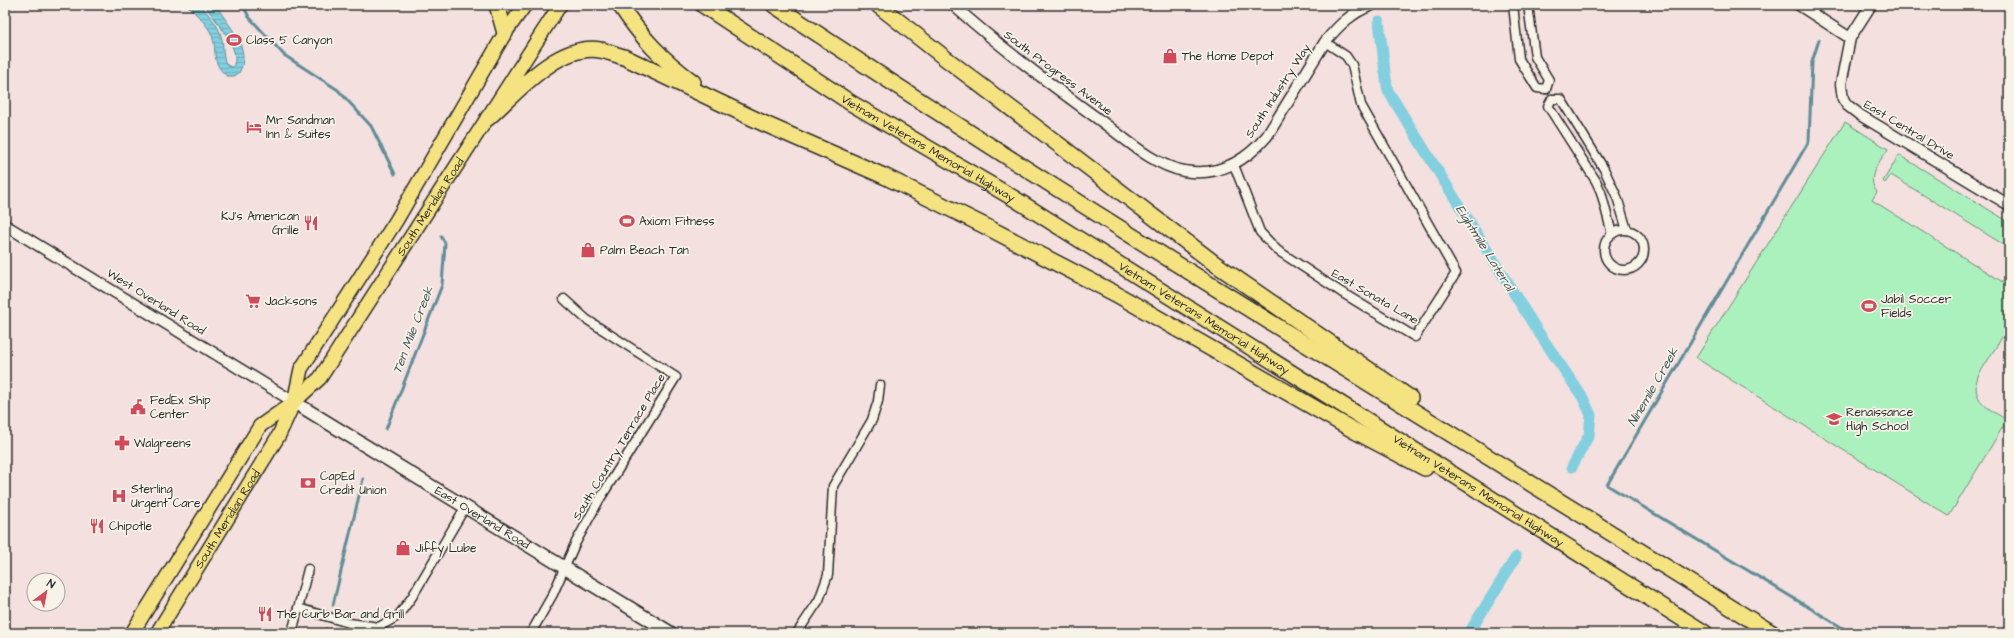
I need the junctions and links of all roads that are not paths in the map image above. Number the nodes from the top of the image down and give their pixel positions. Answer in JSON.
{"nodes":[{"id":1,"x":497,"y":5,"type":"edge"},
{"id":2,"x":525,"y":5,"type":"edge"},
{"id":3,"x":560,"y":5,"type":"edge"},
{"id":4,"x":620,"y":5,"type":"edge"},
{"id":5,"x":703,"y":5,"type":"edge"},
{"id":6,"x":774,"y":5,"type":"edge"},
{"id":7,"x":878,"y":5,"type":"edge"},
{"id":8,"x":953,"y":5,"type":"edge"},
{"id":9,"x":1372,"y":5,"type":"edge"},
{"id":10,"x":1513,"y":5,"type":"edge"},
{"id":11,"x":1528,"y":5,"type":"edge"},
{"id":12,"x":1800,"y":5,"type":"edge"},
{"id":13,"x":1871,"y":5,"type":"edge"},
{"id":14,"x":505,"y":33,"type":"junction"},
{"id":15,"x":1850,"y":38,"type":"junction"},
{"id":16,"x":1325,"y":42,"type":"junction"},
{"id":17,"x":1546,"y":89,"type":"junction"},
{"id":18,"x":1552,"y":99,"type":"junction"},
{"id":19,"x":724,"y":105,"type":"junction"},
{"id":20,"x":488,"y":118,"type":"junction"},
{"id":21,"x":1151,"y":157,"type":"joint"},
{"id":22,"x":1234,"y":165,"type":"junction"},
{"id":23,"x":2009,"y":205,"type":"edge"},
{"id":24,"x":5,"y":225,"type":"edge"},
{"id":25,"x":1627,"y":230,"type":"junction"},
{"id":26,"x":1612,"y":234,"type":"junction"},
{"id":27,"x":564,"y":299,"type":"dead end"},
{"id":28,"x":880,"y":385,"type":"dead end"},
{"id":29,"x":294,"y":402,"type":"junction"},
{"id":30,"x":1544,"y":490,"type":"junction"},
{"id":31,"x":466,"y":506,"type":"junction"},
{"id":32,"x":1525,"y":521,"type":"junction"},
{"id":33,"x":565,"y":567,"type":"junction"},
{"id":34,"x":308,"y":569,"type":"dead end"},
{"id":35,"x":298,"y":608,"type":"junction"},
{"id":36,"x":132,"y":633,"type":"edge"},
{"id":37,"x":157,"y":633,"type":"edge"},
{"id":38,"x":292,"y":633,"type":"edge"},
{"id":39,"x":531,"y":633,"type":"edge"},
{"id":40,"x":671,"y":633,"type":"edge"},
{"id":41,"x":797,"y":633,"type":"edge"},
{"id":42,"x":1704,"y":633,"type":"edge"},
{"id":43,"x":1772,"y":633,"type":"edge"}],
"edges":[{"from":1,"to":14,"type":"highway"},
{"from":2,"to":14,"type":"main road","name":"South Meridian Road"},
{"from":3,"to":20,"type":"main road","name":"South Meridian Road"},
{"from":4,"to":19,"type":"highway"},
{"from":5,"to":32,"type":"highway","name":"Vietnam Veterans Memorial Highway"},
{"from":6,"to":30,"type":"highway"},
{"from":7,"to":30,"type":"highway"},
{"from":8,"to":21,"type":"street","name":"South Progress Avenue"},
{"from":9,"to":16,"type":"street","name":"South Industry Way"},
{"from":10,"to":17,"type":"street"},
{"from":11,"to":17,"type":"street"},
{"from":12,"to":15,"type":"street"},
{"from":13,"to":15,"type":"street"},
{"from":14,"to":29,"type":"main road","name":"South Meridian Road"},
{"from":15,"to":23,"type":"street","name":"East Central Drive"},
{"from":16,"to":22,"type":"street","name":"South Industry Way"},
{"from":16,"to":22,"type":"street","name":"East Sonata Lane"},
{"from":17,"to":18,"type":"street"},
{"from":18,"to":25,"type":"street"},
{"from":18,"to":26,"type":"street"},
{"from":19,"to":20,"type":"highway"},
{"from":19,"to":32,"type":"highway"},
{"from":20,"to":29,"type":"main road","name":"South Meridian Road"},
{"from":21,"to":22,"type":"street","name":"South Industry Way"},
{"from":24,"to":29,"type":"street","name":"West Overland Road"},
{"from":25,"to":26,"type":"street"},
{"from":25,"to":26,"type":"street"},
{"from":27,"to":33,"type":"street","name":"South Country Terrace Place"},
{"from":28,"to":41,"type":"street"},
{"from":29,"to":31,"type":"main road","name":"East Overland Road"},
{"from":29,"to":36,"type":"main road","name":"South Meridian Road"},
{"from":29,"to":37,"type":"main road","name":"South Meridian Road"},
{"from":30,"to":43,"type":"highway"},
{"from":31,"to":33,"type":"main road","name":"East Overland Road"},
{"from":31,"to":35,"type":"street"},
{"from":32,"to":42,"type":"highway","name":"Vietnam Veterans Memorial Highway"},
{"from":33,"to":39,"type":"street"},
{"from":33,"to":40,"type":"main road","name":"East Overland Road"},
{"from":34,"to":35,"type":"street"},
{"from":35,"to":38,"type":"street"}]}
